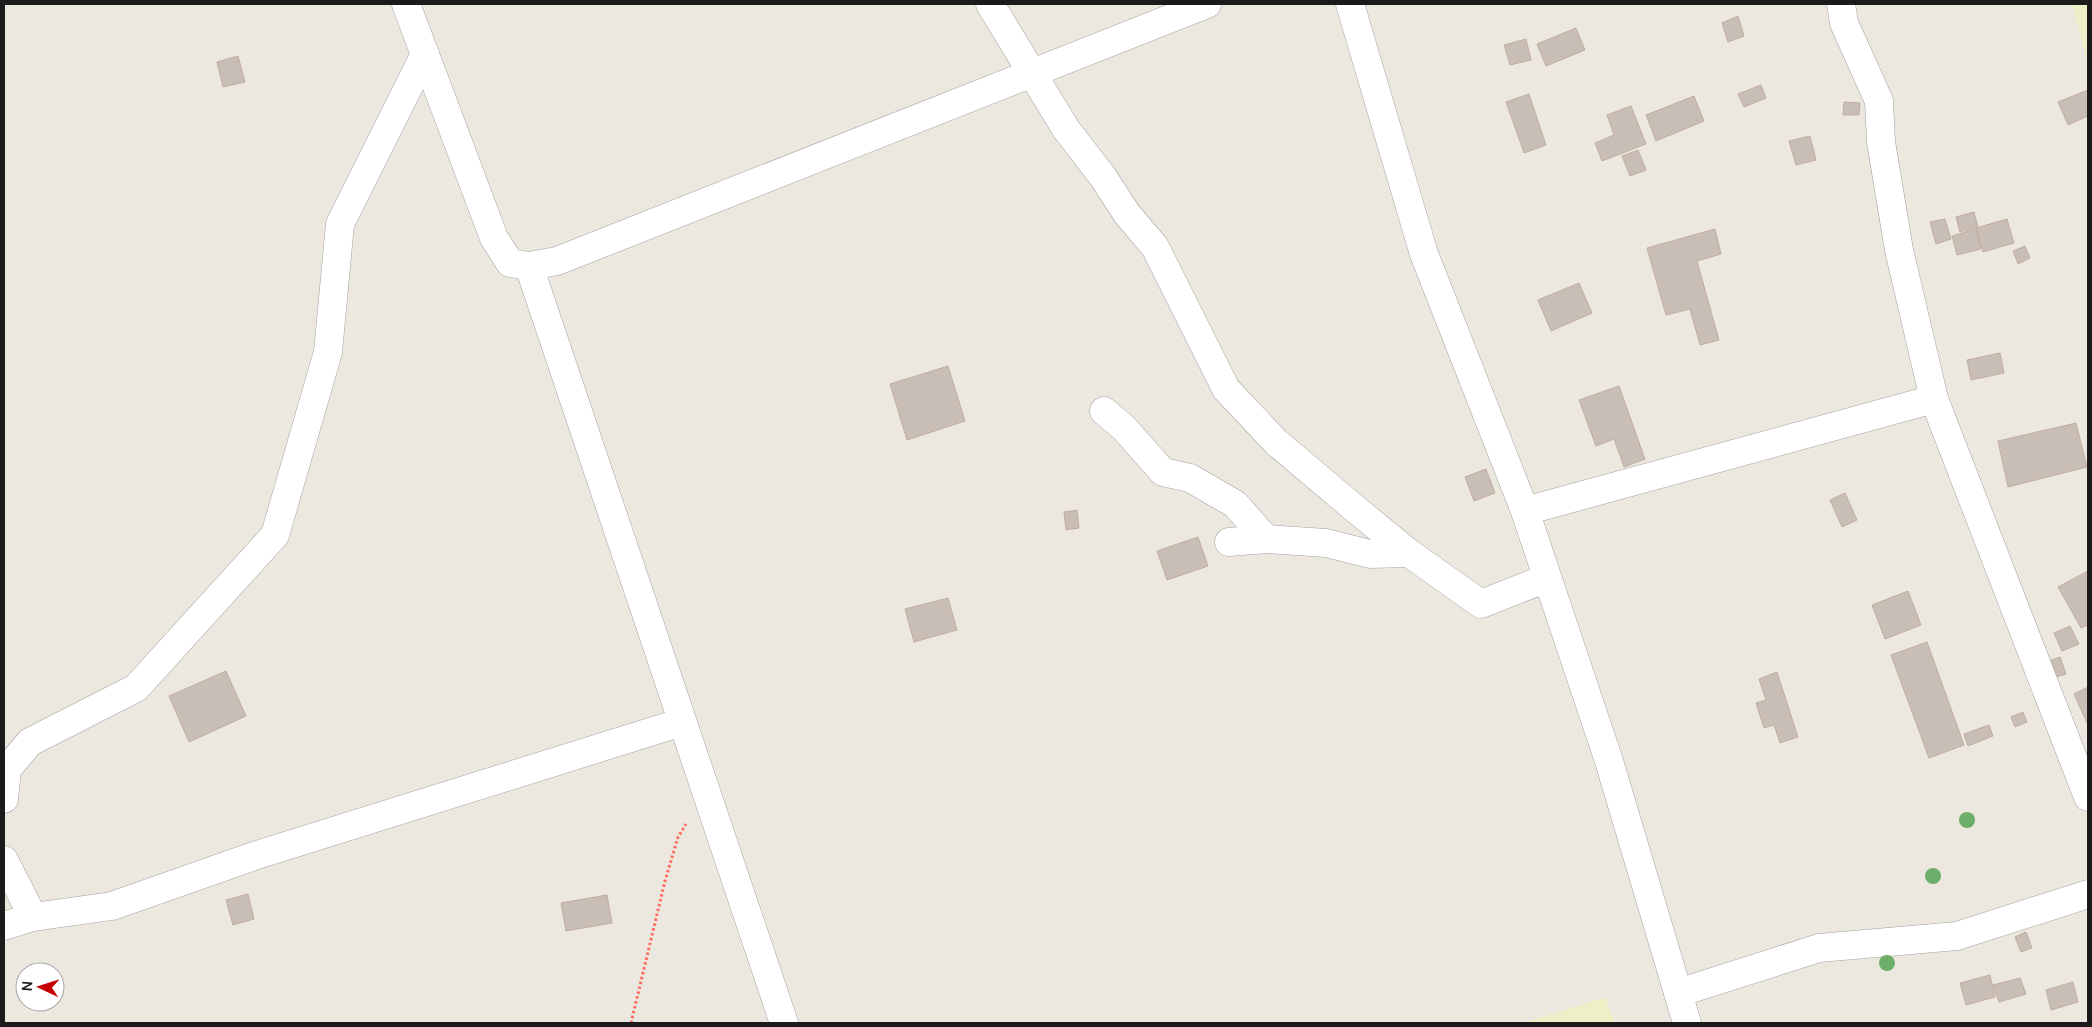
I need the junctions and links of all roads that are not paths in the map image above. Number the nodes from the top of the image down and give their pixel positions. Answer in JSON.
{"nodes":[{"id":1,"x":406,"y":4,"type":"edge"},
{"id":2,"x":990,"y":4,"type":"edge"},
{"id":3,"x":1207,"y":4,"type":"edge"},
{"id":4,"x":1350,"y":4,"type":"edge"},
{"id":5,"x":1841,"y":4,"type":"edge"},
{"id":6,"x":425,"y":54,"type":"junction"},
{"id":7,"x":1032,"y":73,"type":"junction"},
{"id":8,"x":528,"y":266,"type":"junction"},
{"id":9,"x":1934,"y":399,"type":"junction"},
{"id":10,"x":1104,"y":411,"type":"dead end"},
{"id":11,"x":1524,"y":511,"type":"junction"},
{"id":12,"x":1266,"y":539,"type":"junction"},
{"id":13,"x":1229,"y":542,"type":"dead end"},
{"id":14,"x":1409,"y":553,"type":"junction"},
{"id":15,"x":1547,"y":578,"type":"junction"},
{"id":16,"x":682,"y":722,"type":"junction"},
{"id":17,"x":2088,"y":797,"type":"edge"},
{"id":18,"x":4,"y":799,"type":"edge"},
{"id":19,"x":4,"y":860,"type":"edge"},
{"id":20,"x":2088,"y":894,"type":"edge"},
{"id":21,"x":32,"y":918,"type":"junction"},
{"id":22,"x":4,"y":926,"type":"edge"},
{"id":23,"x":1678,"y":993,"type":"junction"},
{"id":24,"x":784,"y":1023,"type":"edge"},
{"id":25,"x":1687,"y":1023,"type":"edge"}],
"edges":[{"from":1,"to":6,"type":"street"},
{"from":2,"to":7,"type":"street"},
{"from":3,"to":7,"type":"street"},
{"from":4,"to":11,"type":"street"},
{"from":5,"to":9,"type":"street"},
{"from":6,"to":8,"type":"street"},
{"from":6,"to":18,"type":"street"},
{"from":7,"to":8,"type":"street"},
{"from":7,"to":14,"type":"street"},
{"from":8,"to":16,"type":"street"},
{"from":9,"to":11,"type":"street"},
{"from":9,"to":17,"type":"street"},
{"from":10,"to":12,"type":"street"},
{"from":11,"to":15,"type":"street"},
{"from":12,"to":13,"type":"street"},
{"from":12,"to":14,"type":"street"},
{"from":14,"to":15,"type":"street"},
{"from":15,"to":23,"type":"street"},
{"from":16,"to":21,"type":"street"},
{"from":16,"to":24,"type":"street"},
{"from":19,"to":21,"type":"street"},
{"from":20,"to":23,"type":"street"},
{"from":21,"to":22,"type":"street"},
{"from":23,"to":25,"type":"street"}]}
